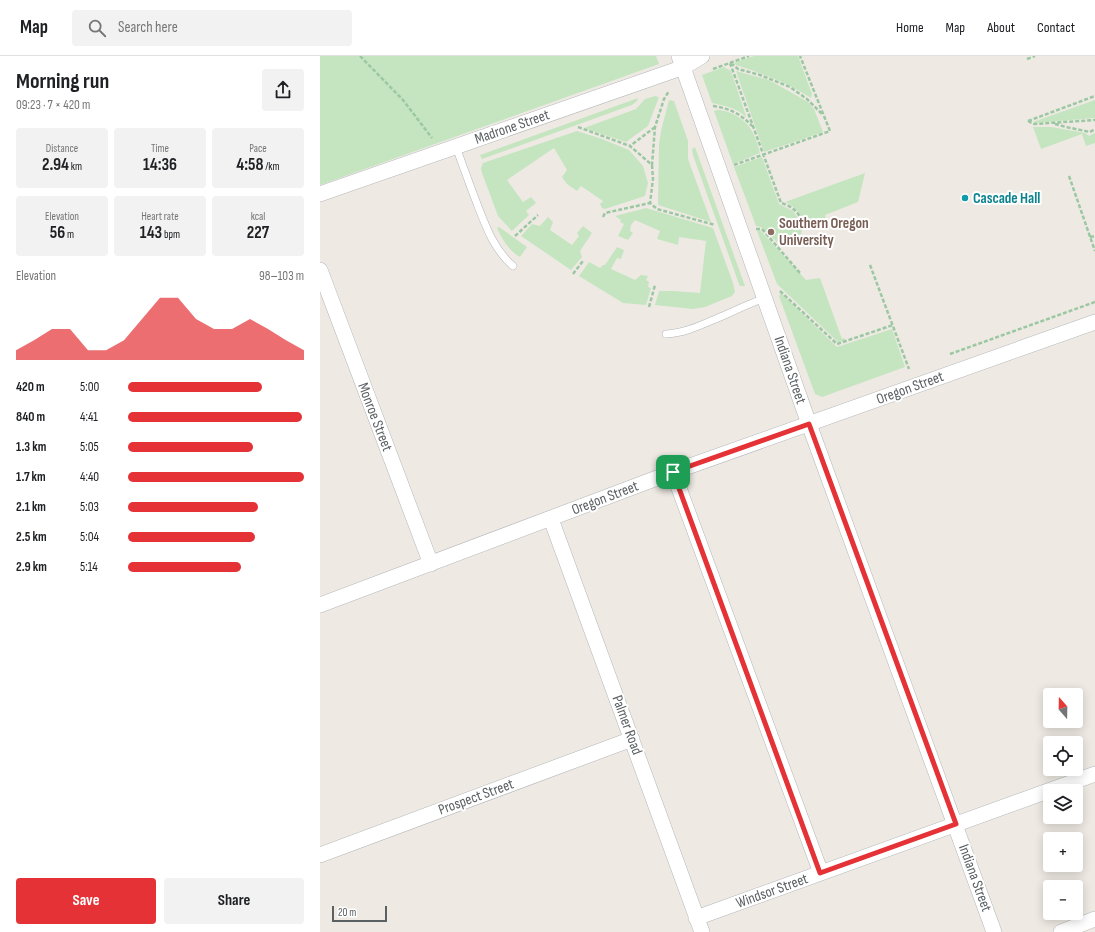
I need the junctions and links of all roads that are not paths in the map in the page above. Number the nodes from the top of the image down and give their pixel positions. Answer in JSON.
{"nodes":[{"id":1,"x":702,"y":56,"type":"edge"},
{"id":2,"x":682,"y":62,"type":"edge"},
{"id":3,"x":456,"y":147,"type":"junction"},
{"id":4,"x":320,"y":194,"type":"edge"},
{"id":5,"x":513,"y":266,"type":"dead end"},
{"id":6,"x":320,"y":270,"type":"edge"},
{"id":7,"x":765,"y":298,"type":"junction"},
{"id":8,"x":1095,"y":322,"type":"edge"},
{"id":9,"x":666,"y":334,"type":"dead end"},
{"id":10,"x":809,"y":424,"type":"junction"},
{"id":11,"x":673,"y":472,"type":"junction"},
{"id":12,"x":551,"y":519,"type":"junction"},
{"id":13,"x":431,"y":564,"type":"junction"},
{"id":14,"x":320,"y":605,"type":"edge"},
{"id":15,"x":632,"y":740,"type":"junction"},
{"id":16,"x":1095,"y":774,"type":"edge"},
{"id":17,"x":956,"y":824,"type":"junction"},
{"id":18,"x":320,"y":854,"type":"edge"},
{"id":19,"x":820,"y":873,"type":"junction"},
{"id":20,"x":1095,"y":920,"type":"edge"},
{"id":21,"x":699,"y":925,"type":"edge"},
{"id":22,"x":994,"y":932,"type":"edge"},
{"id":23,"x":1061,"y":932,"type":"edge"}],
"edges":[{"from":1,"to":2,"type":"street","name":"Madrone Street"},
{"from":2,"to":3,"type":"street","name":"Madrone Street"},
{"from":2,"to":7,"type":"street","name":"Indiana Street"},
{"from":3,"to":4,"type":"street","name":"Madrone Street"},
{"from":3,"to":5,"type":"lane"},
{"from":6,"to":13,"type":"street","name":"Monroe Street"},
{"from":7,"to":9,"type":"lane"},
{"from":7,"to":10,"type":"street","name":"Indiana Street"},
{"from":8,"to":10,"type":"street","name":"Oregon Street"},
{"from":10,"to":11,"type":"street","name":"Oregon Street"},
{"from":10,"to":17,"type":"street","name":"Indiana Street"},
{"from":11,"to":12,"type":"street","name":"Oregon Street"},
{"from":11,"to":19,"type":"street"},
{"from":12,"to":13,"type":"street","name":"Oregon Street"},
{"from":12,"to":15,"type":"street","name":"Palmer Road"},
{"from":13,"to":14,"type":"street","name":"Oregon Street"},
{"from":15,"to":18,"type":"street","name":"Prospect Street"},
{"from":15,"to":21,"type":"street","name":"Palmer Road"},
{"from":16,"to":17,"type":"street","name":"Windsor Street"},
{"from":17,"to":19,"type":"street","name":"Windsor Street"},
{"from":17,"to":22,"type":"street","name":"Indiana Street"},
{"from":19,"to":21,"type":"street","name":"Windsor Street"},
{"from":20,"to":23,"type":"street"}]}
